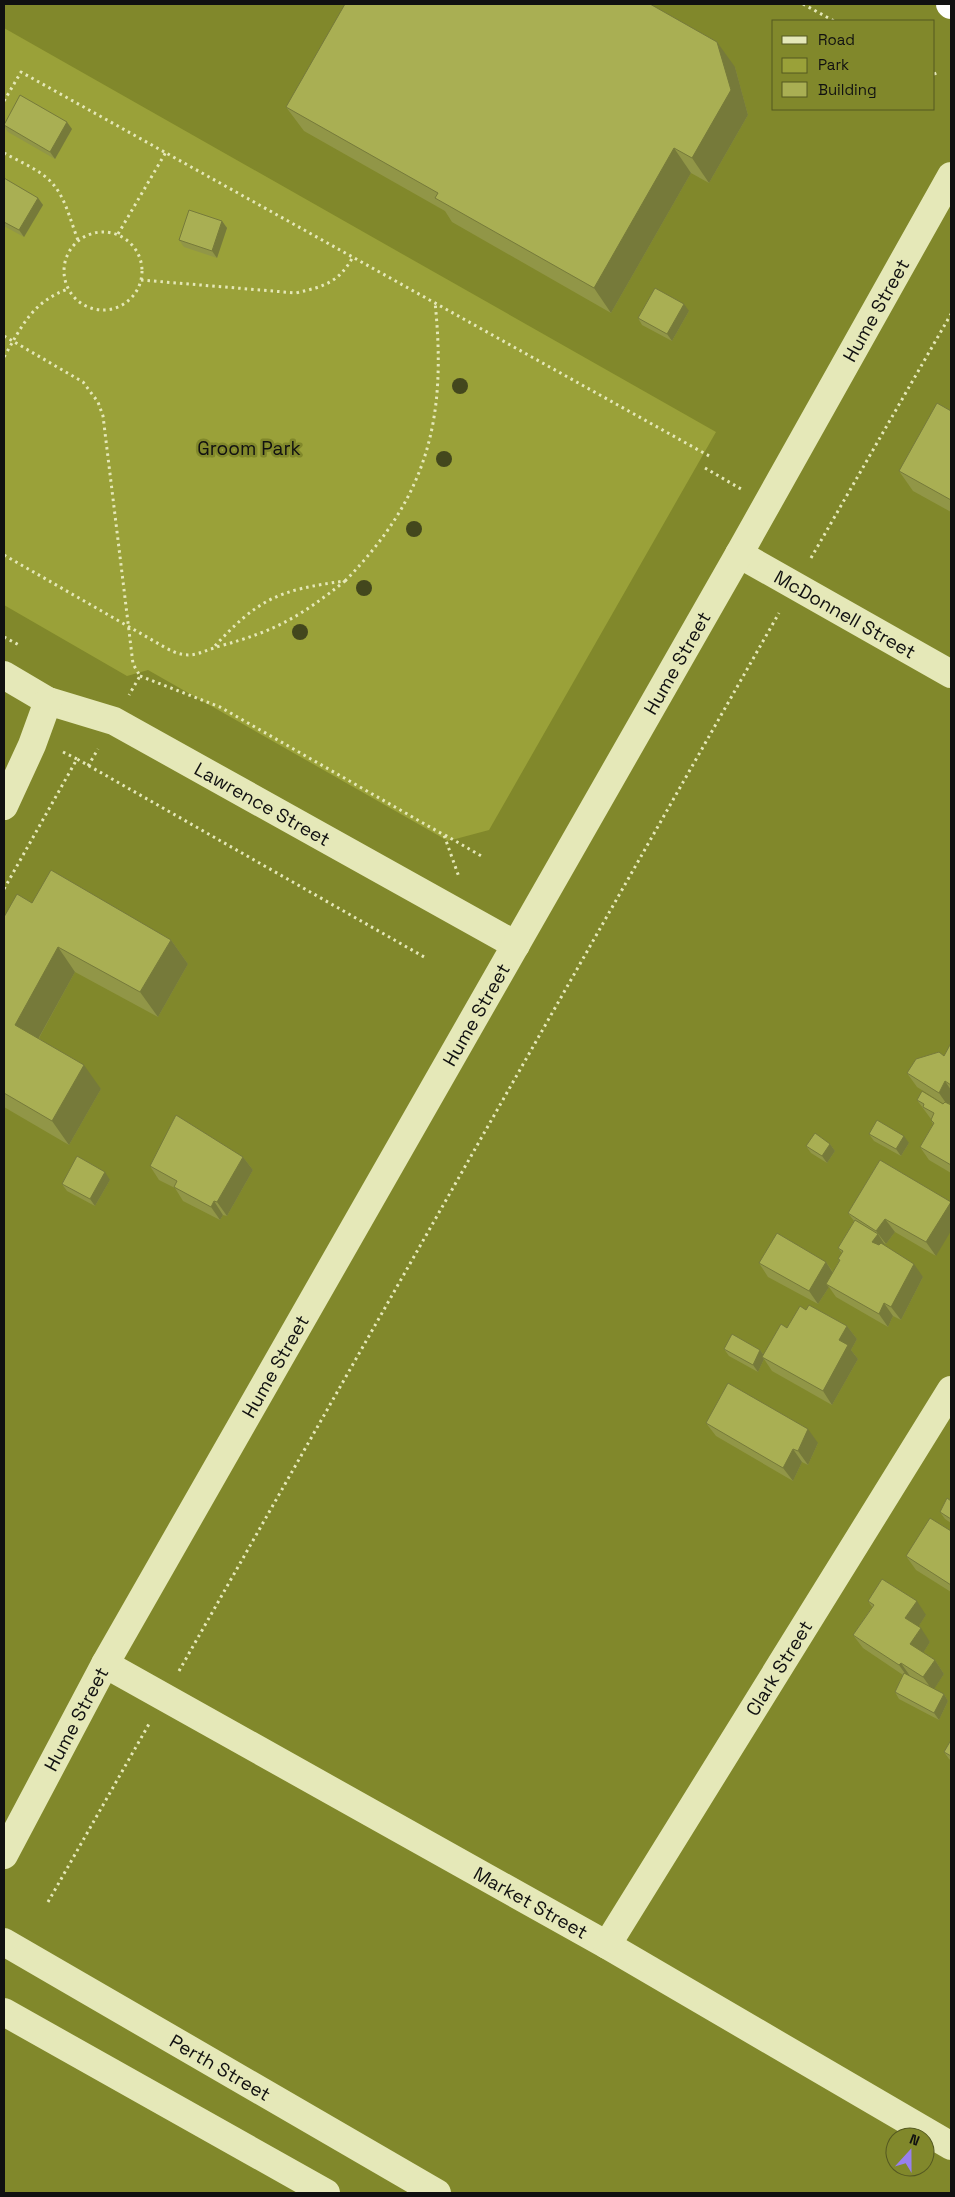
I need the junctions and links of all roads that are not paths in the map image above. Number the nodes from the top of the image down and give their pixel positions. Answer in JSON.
{"nodes":[{"id":1,"x":951,"y":176,"type":"edge"},
{"id":2,"x":739,"y":554,"type":"junction"},
{"id":3,"x":951,"y":674,"type":"edge"},
{"id":4,"x":4,"y":675,"type":"edge"},
{"id":5,"x":48,"y":701,"type":"junction"},
{"id":6,"x":4,"y":806,"type":"edge"},
{"id":7,"x":516,"y":945,"type":"junction"},
{"id":8,"x":951,"y":1390,"type":"edge"},
{"id":9,"x":105,"y":1664,"type":"junction"},
{"id":10,"x":4,"y":1855,"type":"edge"},
{"id":11,"x":4,"y":1942,"type":"edge"},
{"id":12,"x":607,"y":1945,"type":"junction"},
{"id":13,"x":4,"y":2012,"type":"edge"},
{"id":14,"x":951,"y":2146,"type":"edge"},
{"id":15,"x":326,"y":2193,"type":"edge"},
{"id":16,"x":437,"y":2193,"type":"edge"}],
"edges":[{"from":1,"to":2,"type":"street","name":"Hume Street"},
{"from":2,"to":3,"type":"street","name":"McDonnell Street"},
{"from":2,"to":7,"type":"street","name":"Hume Street"},
{"from":4,"to":5,"type":"street","name":"Lawrence Street"},
{"from":5,"to":6,"type":"street"},
{"from":5,"to":7,"type":"street","name":"Lawrence Street"},
{"from":7,"to":9,"type":"street","name":"Hume Street"},
{"from":8,"to":12,"type":"street","name":"Clark Street"},
{"from":9,"to":10,"type":"street","name":"Hume Street"},
{"from":9,"to":12,"type":"street","name":"Market Street"},
{"from":11,"to":16,"type":"street","name":"Perth Street"},
{"from":12,"to":14,"type":"street","name":"Market Street"},
{"from":13,"to":15,"type":"street"}]}
